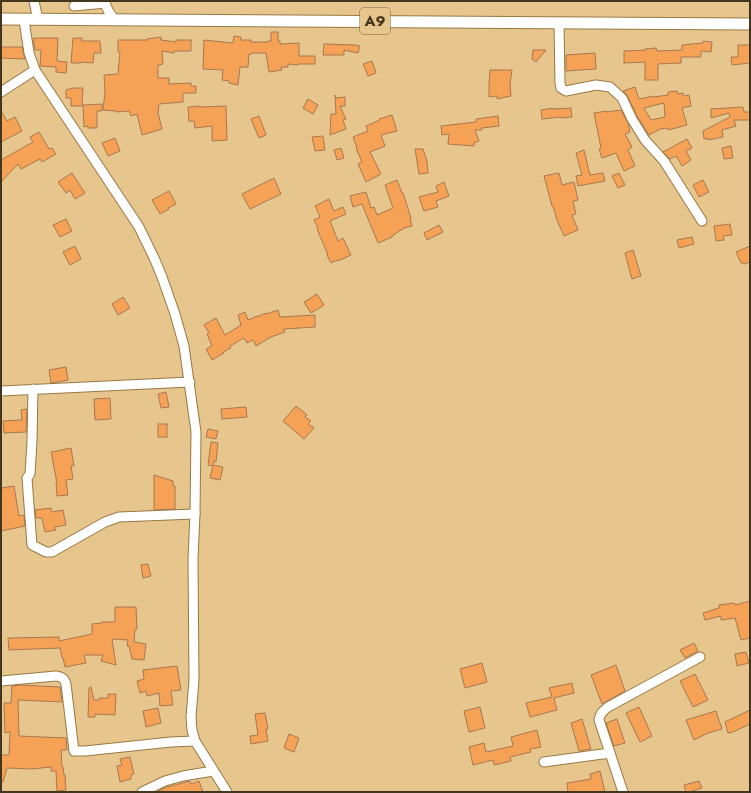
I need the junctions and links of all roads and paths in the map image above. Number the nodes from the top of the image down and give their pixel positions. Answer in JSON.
{"nodes":[{"id":1,"x":34,"y":1,"type":"edge"},
{"id":2,"x":105,"y":2,"type":"edge"},
{"id":3,"x":74,"y":4,"type":"edge"},
{"id":4,"x":1,"y":19,"type":"edge"},
{"id":5,"x":24,"y":20,"type":"junction"},
{"id":6,"x":38,"y":20,"type":"junction"},
{"id":7,"x":75,"y":20,"type":"junction"},
{"id":8,"x":116,"y":20,"type":"junction"},
{"id":9,"x":559,"y":22,"type":"junction"},
{"id":10,"x":750,"y":24,"type":"edge"},
{"id":11,"x":34,"y":70,"type":"junction"},
{"id":12,"x":1,"y":92,"type":"edge"},
{"id":13,"x":702,"y":221,"type":"dead end"},
{"id":14,"x":190,"y":382,"type":"junction"},
{"id":15,"x":33,"y":389,"type":"junction"},
{"id":16,"x":1,"y":391,"type":"edge"},
{"id":17,"x":195,"y":514,"type":"junction"},
{"id":18,"x":700,"y":657,"type":"dead end"},
{"id":19,"x":1,"y":680,"type":"edge"},
{"id":20,"x":195,"y":741,"type":"junction"},
{"id":21,"x":610,"y":753,"type":"junction"},
{"id":22,"x":544,"y":762,"type":"dead end"},
{"id":23,"x":213,"y":771,"type":"junction"},
{"id":24,"x":142,"y":792,"type":"edge"},
{"id":25,"x":227,"y":792,"type":"edge"},
{"id":26,"x":624,"y":792,"type":"edge"}],
"edges":[{"from":1,"to":6,"type":"street"},
{"from":2,"to":3,"type":"street"},
{"from":2,"to":8,"type":"street"},
{"from":3,"to":7,"type":"street"},
{"from":4,"to":5,"type":"main road","number":"A9"},
{"from":5,"to":6,"type":"main road","number":"A9"},
{"from":5,"to":11,"type":"street"},
{"from":6,"to":7,"type":"main road","number":"A9"},
{"from":7,"to":8,"type":"main road","number":"A9"},
{"from":8,"to":9,"type":"main road","number":"A9"},
{"from":9,"to":10,"type":"main road","number":"A9"},
{"from":9,"to":13,"type":"street"},
{"from":11,"to":12,"type":"street"},
{"from":11,"to":14,"type":"street"},
{"from":14,"to":15,"type":"street"},
{"from":14,"to":17,"type":"street"},
{"from":15,"to":16,"type":"street"},
{"from":15,"to":17,"type":"street"},
{"from":17,"to":20,"type":"street"},
{"from":18,"to":21,"type":"street"},
{"from":19,"to":20,"type":"street"},
{"from":20,"to":23,"type":"street"},
{"from":21,"to":22,"type":"street"},
{"from":21,"to":26,"type":"street"},
{"from":23,"to":24,"type":"street"},
{"from":23,"to":25,"type":"street"}]}
